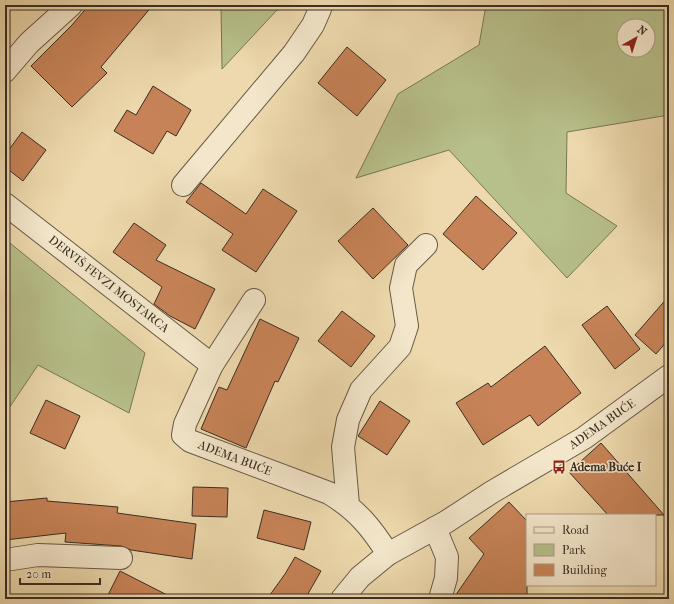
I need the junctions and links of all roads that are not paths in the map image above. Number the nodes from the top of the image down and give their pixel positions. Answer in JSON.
{"nodes":[{"id":1,"x":71,"y":5,"type":"edge"},
{"id":2,"x":318,"y":5,"type":"edge"},
{"id":3,"x":5,"y":71,"type":"edge"},
{"id":4,"x":183,"y":185,"type":"dead end"},
{"id":5,"x":5,"y":204,"type":"edge"},
{"id":6,"x":426,"y":245,"type":"dead end"},
{"id":7,"x":254,"y":300,"type":"dead end"},
{"id":8,"x":212,"y":365,"type":"junction"},
{"id":9,"x":669,"y":376,"type":"edge"},
{"id":10,"x":348,"y":505,"type":"junction"},
{"id":11,"x":435,"y":528,"type":"junction"},
{"id":12,"x":388,"y":554,"type":"junction"},
{"id":13,"x":121,"y":558,"type":"dead end"},
{"id":14,"x":5,"y":560,"type":"edge"},
{"id":15,"x":342,"y":599,"type":"edge"},
{"id":16,"x":440,"y":599,"type":"edge"}],
"edges":[{"from":1,"to":3,"type":"street"},
{"from":2,"to":4,"type":"street"},
{"from":5,"to":8,"type":"street","name":"DERVIŠ FEVZI MOSTARCA"},
{"from":6,"to":10,"type":"street"},
{"from":7,"to":8,"type":"street","name":"ADEMA BUĆE"},
{"from":8,"to":10,"type":"street","name":"ADEMA BUĆE"},
{"from":9,"to":11,"type":"street","name":"ADEMA BUĆE"},
{"from":10,"to":12,"type":"street","name":"ADEMA BUĆE"},
{"from":11,"to":12,"type":"street","name":"ADEMA BUĆE"},
{"from":11,"to":16,"type":"street"},
{"from":12,"to":15,"type":"street","name":"ADEMA BUĆE"},
{"from":13,"to":14,"type":"street"}]}
